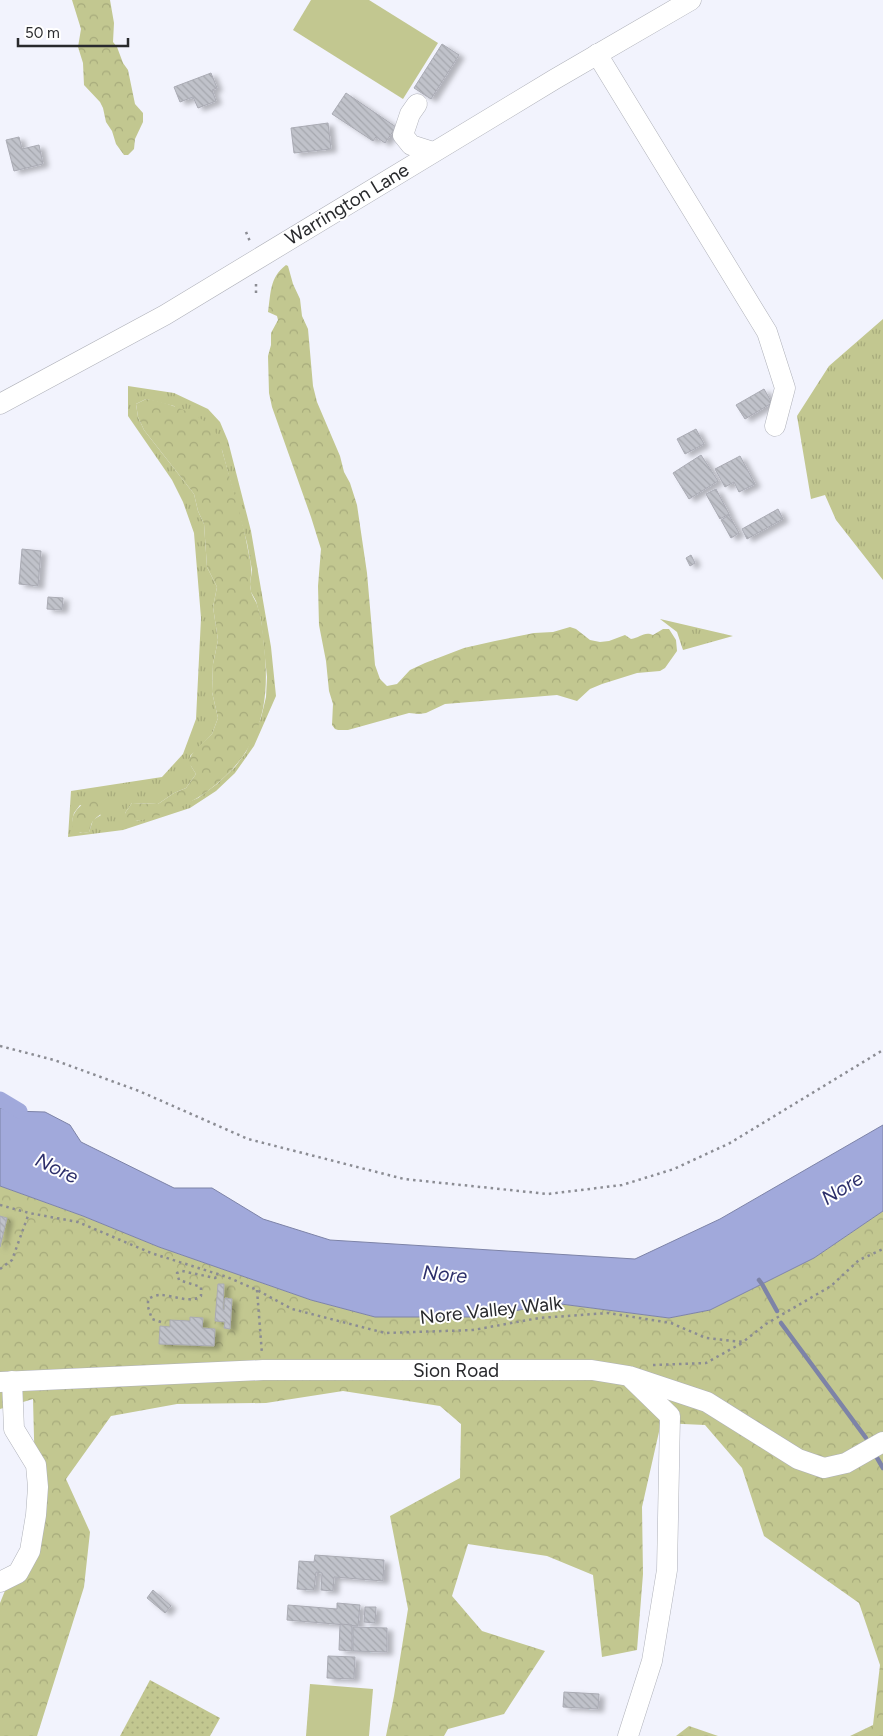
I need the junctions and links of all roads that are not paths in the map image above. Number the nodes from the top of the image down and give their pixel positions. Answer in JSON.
{"nodes":[{"id":1,"x":691,"y":0,"type":"edge"},
{"id":2,"x":597,"y":54,"type":"junction"},
{"id":3,"x":417,"y":104,"type":"dead end"},
{"id":4,"x":433,"y":152,"type":"junction"},
{"id":5,"x":0,"y":404,"type":"edge"},
{"id":6,"x":775,"y":426,"type":"dead end"},
{"id":7,"x":628,"y":1376,"type":"junction"},
{"id":8,"x":6,"y":1382,"type":"edge"},
{"id":9,"x":883,"y":1442,"type":"edge"},
{"id":10,"x":0,"y":1582,"type":"edge"},
{"id":11,"x":628,"y":1736,"type":"edge"}],
"edges":[{"from":1,"to":2,"type":"street","name":"Warrington Lane"},
{"from":2,"to":4,"type":"street","name":"Warrington Lane"},
{"from":2,"to":6,"type":"street"},
{"from":3,"to":4,"type":"street"},
{"from":4,"to":5,"type":"street","name":"Warrington Lane"},
{"from":7,"to":8,"type":"street","name":"Sion Road"},
{"from":7,"to":9,"type":"street","name":"Sion Road"},
{"from":7,"to":11,"type":"street"},
{"from":8,"to":10,"type":"street"}]}
